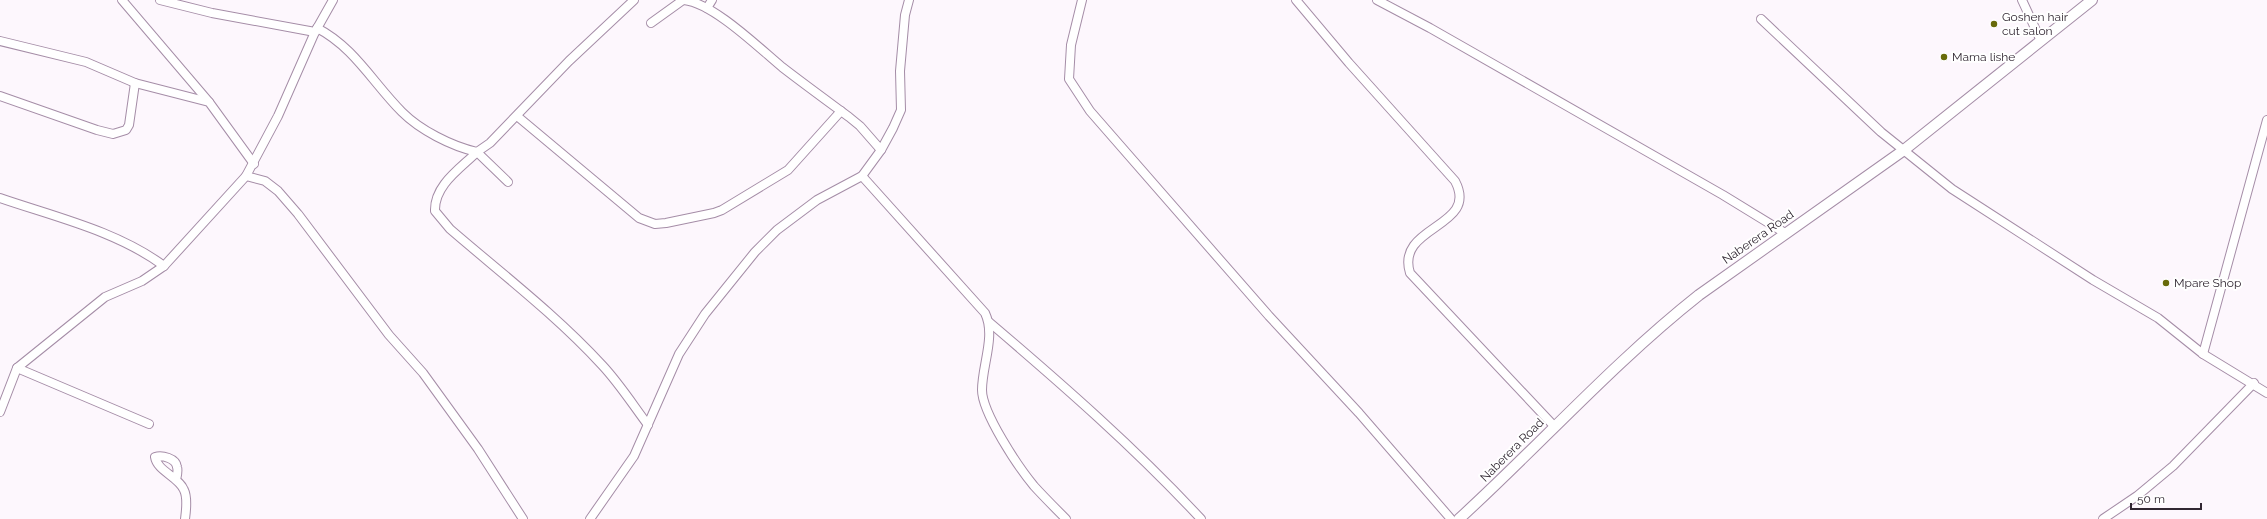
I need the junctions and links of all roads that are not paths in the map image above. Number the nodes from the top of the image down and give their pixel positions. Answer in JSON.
{"nodes":[{"id":1,"x":122,"y":0,"type":"edge"},
{"id":2,"x":160,"y":0,"type":"edge"},
{"id":3,"x":333,"y":0,"type":"edge"},
{"id":4,"x":634,"y":0,"type":"edge"},
{"id":5,"x":684,"y":0,"type":"edge"},
{"id":6,"x":712,"y":0,"type":"edge"},
{"id":7,"x":910,"y":0,"type":"edge"},
{"id":8,"x":1082,"y":0,"type":"edge"},
{"id":9,"x":1296,"y":0,"type":"edge"},
{"id":10,"x":1377,"y":0,"type":"edge"},
{"id":11,"x":2022,"y":0,"type":"edge"},
{"id":12,"x":2092,"y":0,"type":"edge"},
{"id":13,"x":707,"y":8,"type":"junction"},
{"id":14,"x":1761,"y":19,"type":"dead end"},
{"id":15,"x":651,"y":23,"type":"dead end"},
{"id":16,"x":316,"y":30,"type":"junction"},
{"id":17,"x":0,"y":41,"type":"edge"},
{"id":18,"x":2041,"y":41,"type":"junction"},
{"id":19,"x":135,"y":83,"type":"junction"},
{"id":20,"x":0,"y":96,"type":"edge"},
{"id":21,"x":209,"y":102,"type":"junction"},
{"id":22,"x":841,"y":111,"type":"junction"},
{"id":23,"x":517,"y":116,"type":"junction"},
{"id":24,"x":2267,"y":120,"type":"edge"},
{"id":25,"x":881,"y":150,"type":"junction"},
{"id":26,"x":1904,"y":150,"type":"junction"},
{"id":27,"x":477,"y":152,"type":"junction"},
{"id":28,"x":254,"y":164,"type":"junction"},
{"id":29,"x":246,"y":176,"type":"junction"},
{"id":30,"x":862,"y":176,"type":"junction"},
{"id":31,"x":508,"y":182,"type":"dead end"},
{"id":32,"x":0,"y":198,"type":"edge"},
{"id":33,"x":1785,"y":233,"type":"junction"},
{"id":34,"x":164,"y":266,"type":"junction"},
{"id":35,"x":989,"y":322,"type":"junction"},
{"id":36,"x":2203,"y":354,"type":"junction"},
{"id":37,"x":17,"y":368,"type":"junction"},
{"id":38,"x":2254,"y":383,"type":"junction"},
{"id":39,"x":2267,"y":392,"type":"edge"},
{"id":40,"x":0,"y":412,"type":"edge"},
{"id":41,"x":149,"y":424,"type":"dead end"},
{"id":42,"x":648,"y":425,"type":"junction"},
{"id":43,"x":1554,"y":426,"type":"junction"},
{"id":44,"x":176,"y":480,"type":"dead end"},
{"id":45,"x":185,"y":519,"type":"edge"},
{"id":46,"x":523,"y":519,"type":"edge"},
{"id":47,"x":590,"y":519,"type":"edge"},
{"id":48,"x":1066,"y":519,"type":"edge"},
{"id":49,"x":1201,"y":519,"type":"edge"},
{"id":50,"x":1451,"y":519,"type":"edge"},
{"id":51,"x":1459,"y":519,"type":"edge"},
{"id":52,"x":2103,"y":519,"type":"edge"}],
"edges":[{"from":1,"to":21,"type":"street"},
{"from":2,"to":16,"type":"street"},
{"from":3,"to":16,"type":"street"},
{"from":4,"to":23,"type":"street"},
{"from":5,"to":13,"type":"street"},
{"from":5,"to":15,"type":"street"},
{"from":6,"to":13,"type":"street"},
{"from":7,"to":25,"type":"street"},
{"from":8,"to":50,"type":"street"},
{"from":9,"to":43,"type":"street"},
{"from":10,"to":33,"type":"street"},
{"from":11,"to":18,"type":"street"},
{"from":12,"to":18,"type":"street","name":"Naberera Road"},
{"from":13,"to":22,"type":"street"},
{"from":14,"to":26,"type":"street"},
{"from":16,"to":27,"type":"street"},
{"from":16,"to":28,"type":"street"},
{"from":17,"to":19,"type":"street"},
{"from":18,"to":26,"type":"street","name":"Naberera Road"},
{"from":19,"to":20,"type":"street"},
{"from":19,"to":21,"type":"street"},
{"from":21,"to":28,"type":"street"},
{"from":22,"to":23,"type":"street"},
{"from":22,"to":25,"type":"street"},
{"from":23,"to":27,"type":"street"},
{"from":24,"to":36,"type":"street"},
{"from":25,"to":30,"type":"street"},
{"from":26,"to":33,"type":"street","name":"Naberera Road"},
{"from":26,"to":36,"type":"street"},
{"from":27,"to":31,"type":"street"},
{"from":27,"to":42,"type":"street"},
{"from":28,"to":29,"type":"street"},
{"from":29,"to":34,"type":"street"},
{"from":29,"to":46,"type":"street"},
{"from":30,"to":35,"type":"street"},
{"from":30,"to":42,"type":"street"},
{"from":32,"to":34,"type":"street"},
{"from":33,"to":43,"type":"street","name":"Naberera Road"},
{"from":34,"to":37,"type":"street"},
{"from":35,"to":48,"type":"street"},
{"from":35,"to":49,"type":"street"},
{"from":36,"to":38,"type":"street"},
{"from":37,"to":40,"type":"street"},
{"from":37,"to":41,"type":"street"},
{"from":38,"to":39,"type":"street"},
{"from":38,"to":52,"type":"street"},
{"from":42,"to":47,"type":"street"},
{"from":43,"to":51,"type":"street","name":"Naberera Road"},
{"from":44,"to":45,"type":"street"}]}
